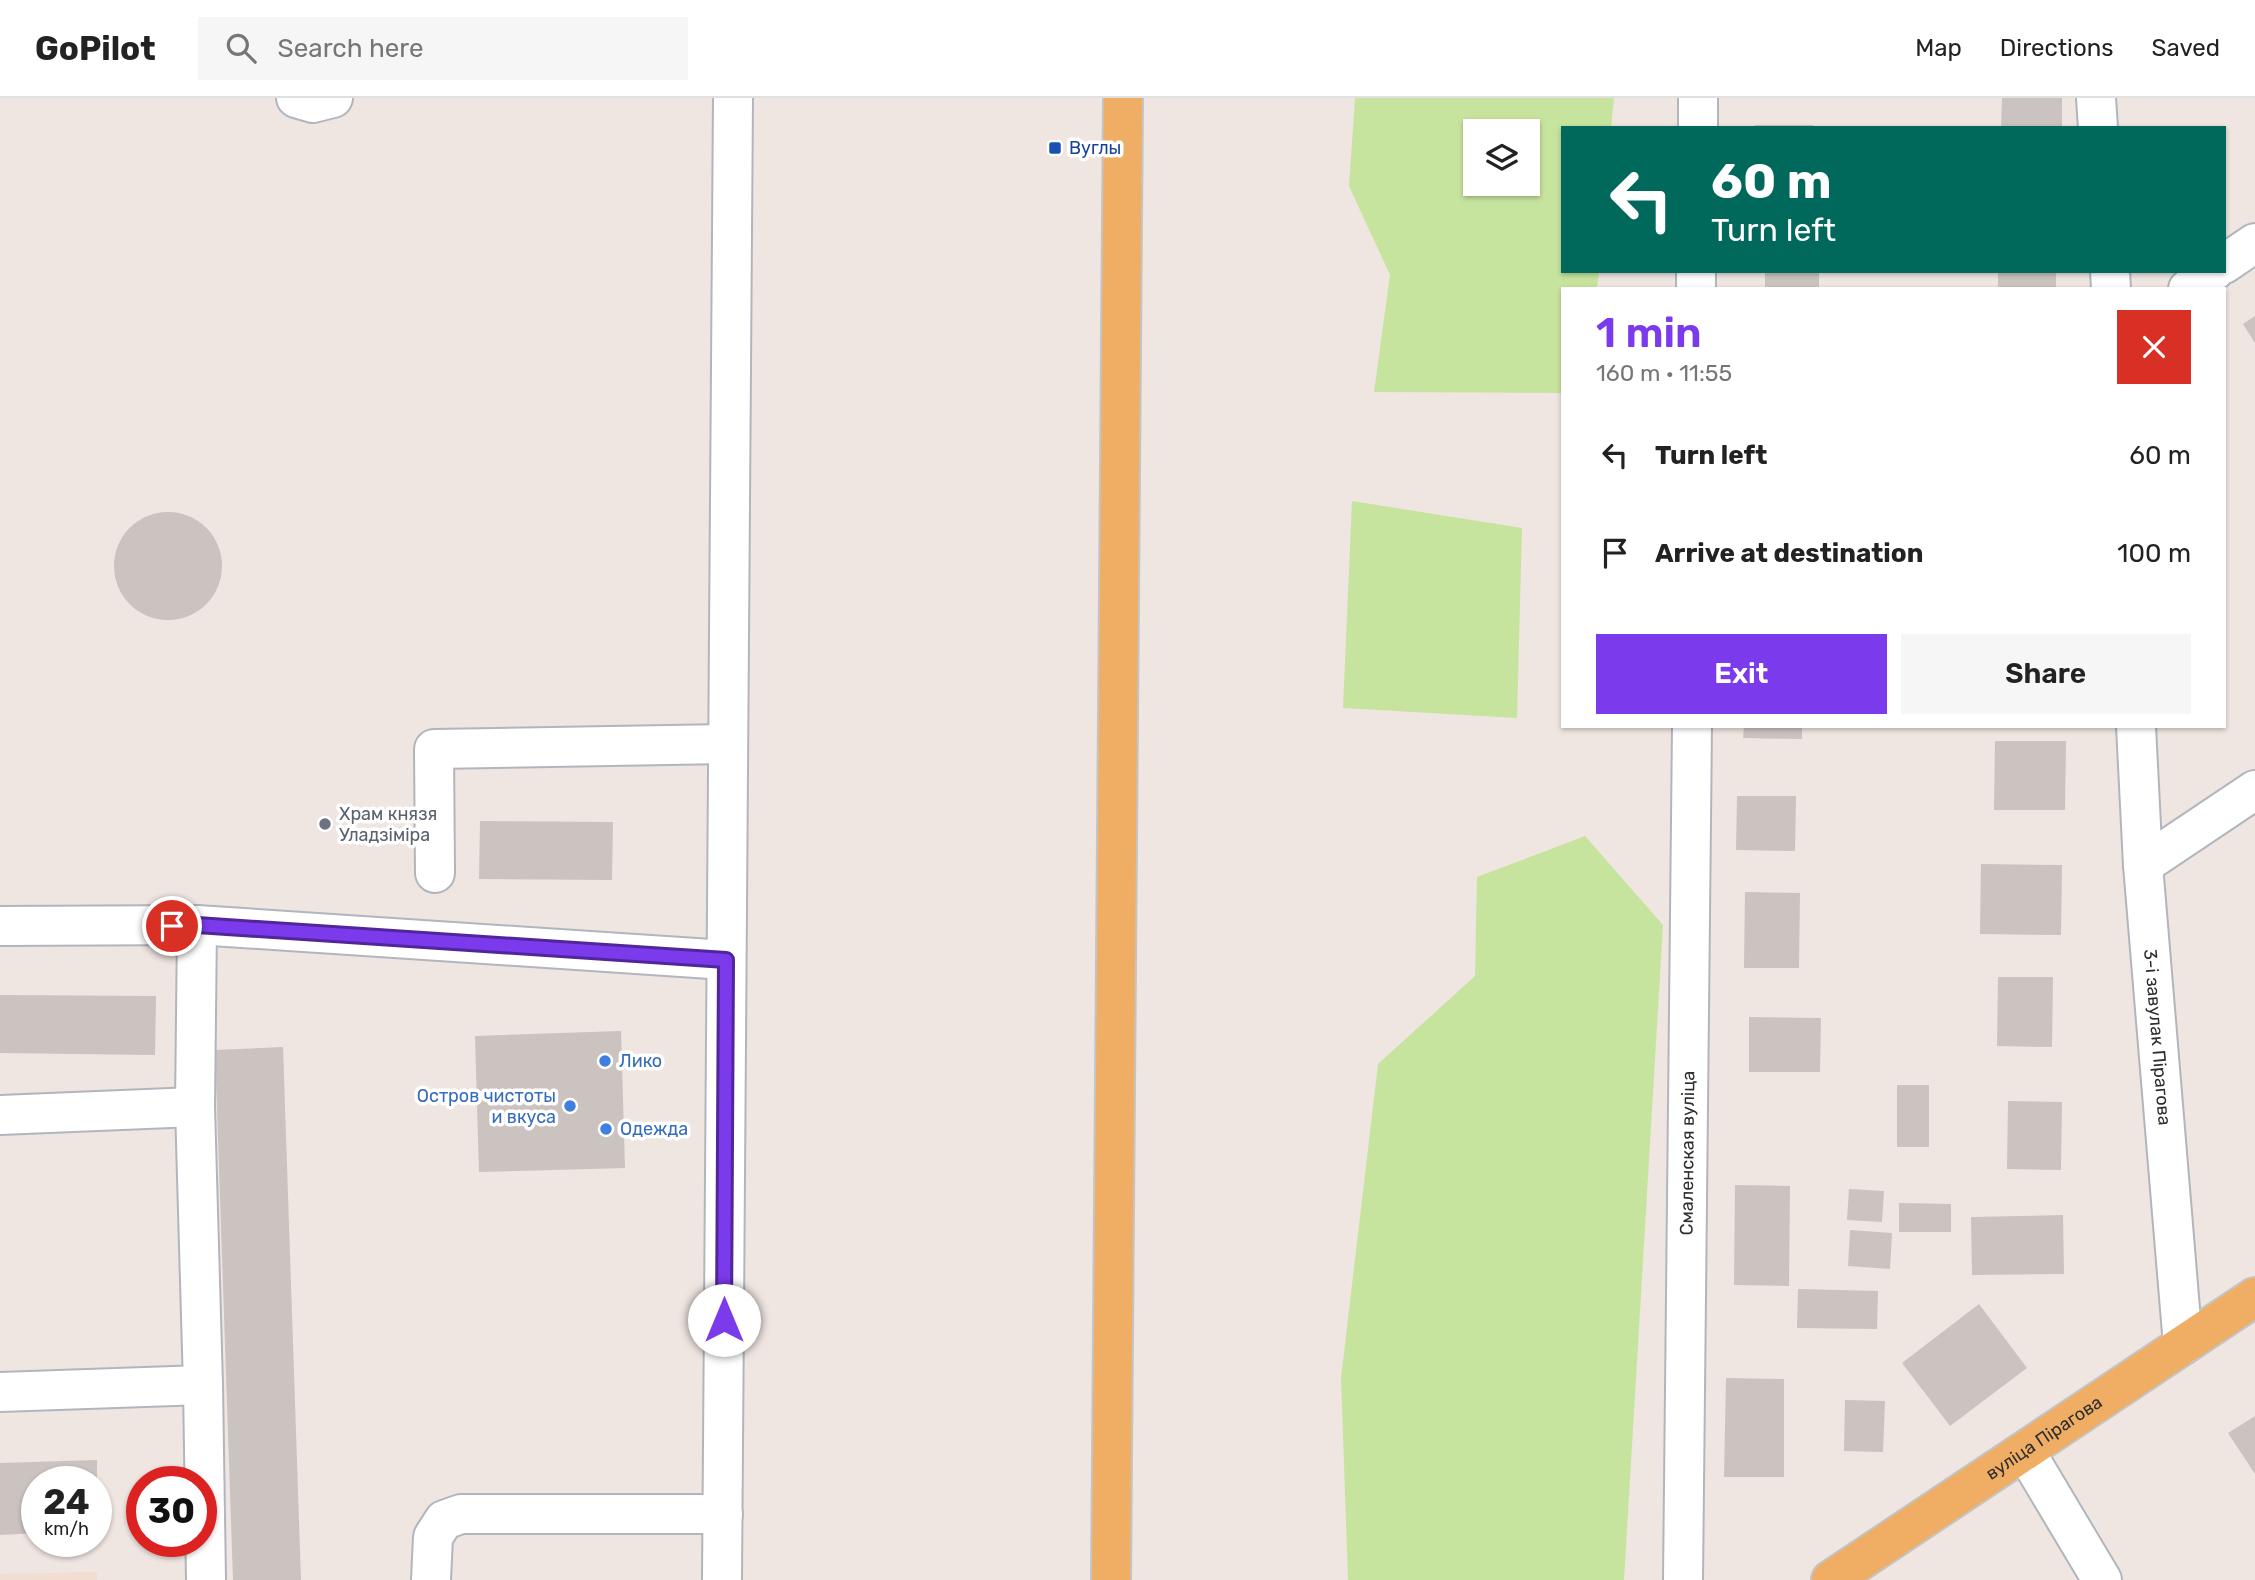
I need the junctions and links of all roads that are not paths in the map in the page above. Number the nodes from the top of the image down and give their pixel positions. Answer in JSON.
{"nodes":[{"id":1,"x":296,"y":98,"type":"edge"},
{"id":2,"x":333,"y":98,"type":"edge"},
{"id":3,"x":733,"y":98,"type":"edge"},
{"id":4,"x":1124,"y":98,"type":"edge"},
{"id":5,"x":1698,"y":98,"type":"edge"},
{"id":6,"x":2096,"y":98,"type":"edge"},
{"id":7,"x":1698,"y":126,"type":"edge"},
{"id":8,"x":2098,"y":126,"type":"edge"},
{"id":9,"x":2255,"y":243,"type":"edge"},
{"id":10,"x":2226,"y":263,"type":"edge"},
{"id":11,"x":2211,"y":273,"type":"edge"},
{"id":12,"x":2191,"y":287,"type":"edge"},
{"id":13,"x":1692,"y":728,"type":"edge"},
{"id":14,"x":2136,"y":728,"type":"edge"},
{"id":15,"x":727,"y":744,"type":"junction"},
{"id":16,"x":2255,"y":790,"type":"edge"},
{"id":17,"x":2143,"y":865,"type":"junction"},
{"id":18,"x":435,"y":873,"type":"dead end"},
{"id":19,"x":197,"y":925,"type":"junction"},
{"id":20,"x":0,"y":926,"type":"edge"},
{"id":21,"x":726,"y":960,"type":"junction"},
{"id":22,"x":195,"y":1107,"type":"junction"},
{"id":23,"x":0,"y":1115,"type":"edge"},
{"id":24,"x":2255,"y":1297,"type":"edge"},
{"id":25,"x":2183,"y":1345,"type":"junction"},
{"id":26,"x":203,"y":1385,"type":"junction"},
{"id":27,"x":0,"y":1392,"type":"edge"},
{"id":28,"x":2025,"y":1451,"type":"junction"},
{"id":29,"x":723,"y":1514,"type":"junction"},
{"id":30,"x":206,"y":1580,"type":"edge"},
{"id":31,"x":431,"y":1580,"type":"edge"},
{"id":32,"x":722,"y":1580,"type":"edge"},
{"id":33,"x":1111,"y":1580,"type":"edge"},
{"id":34,"x":1684,"y":1580,"type":"edge"},
{"id":35,"x":1830,"y":1580,"type":"edge"},
{"id":36,"x":2102,"y":1580,"type":"edge"}],
"edges":[{"from":1,"to":2,"type":"street"},
{"from":3,"to":15,"type":"street"},
{"from":4,"to":33,"type":"main road"},
{"from":5,"to":7,"type":"street"},
{"from":6,"to":8,"type":"street"},
{"from":9,"to":10,"type":"street"},
{"from":11,"to":12,"type":"street"},
{"from":13,"to":34,"type":"street","name":"Смаленская вуліца"},
{"from":14,"to":17,"type":"street","name":"3-і завулак Пірагова"},
{"from":15,"to":18,"type":"street"},
{"from":15,"to":21,"type":"street"},
{"from":16,"to":17,"type":"street"},
{"from":17,"to":25,"type":"street","name":"3-і завулак Пірагова"},
{"from":19,"to":20,"type":"street"},
{"from":19,"to":21,"type":"street"},
{"from":19,"to":22,"type":"street"},
{"from":21,"to":29,"type":"street"},
{"from":22,"to":23,"type":"street"},
{"from":22,"to":26,"type":"street"},
{"from":24,"to":25,"type":"main road","name":"вуліца Пірагова"},
{"from":25,"to":28,"type":"main road","name":"вуліца Пірагова"},
{"from":26,"to":27,"type":"street"},
{"from":26,"to":30,"type":"street"},
{"from":28,"to":35,"type":"main road","name":"вуліца Пірагова"},
{"from":28,"to":36,"type":"street"},
{"from":29,"to":31,"type":"street"},
{"from":29,"to":32,"type":"street"}]}
